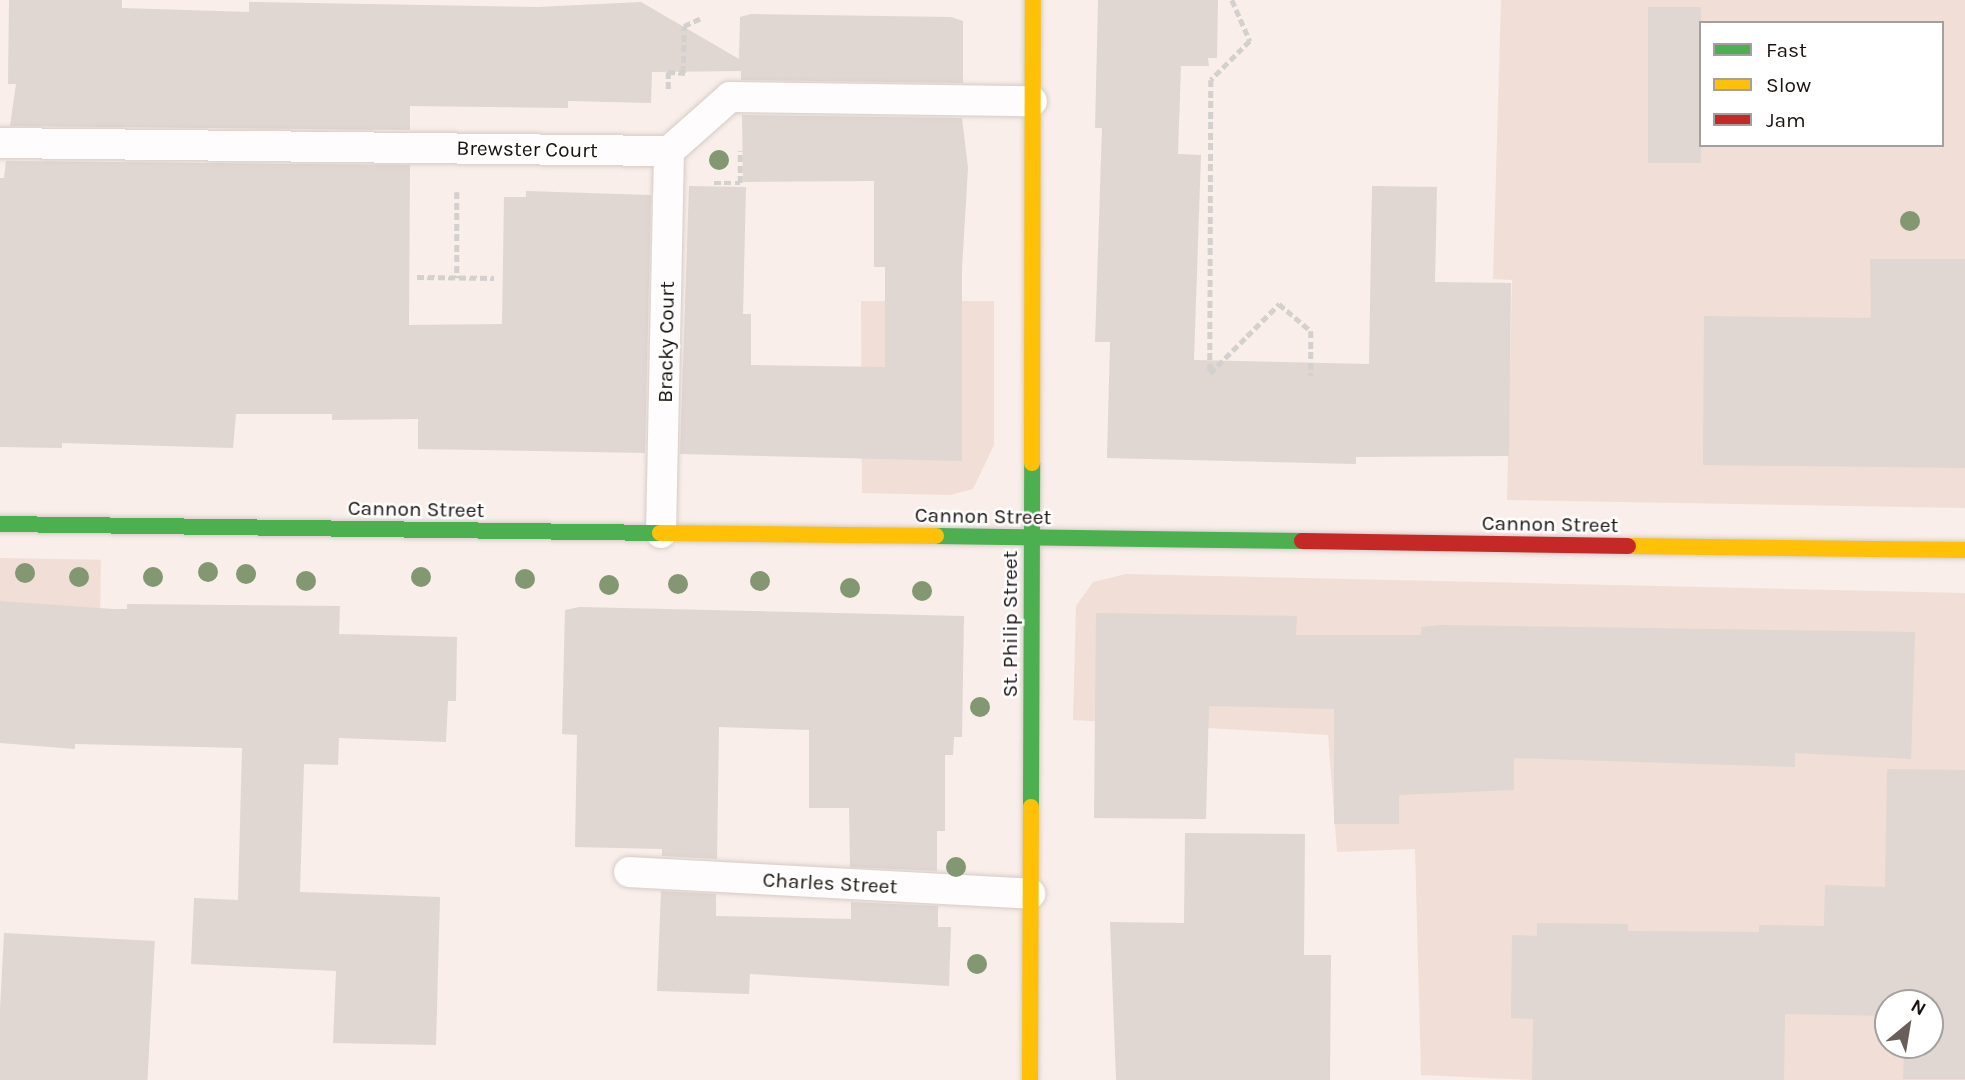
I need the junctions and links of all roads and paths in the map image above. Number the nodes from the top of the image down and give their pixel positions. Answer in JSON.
{"nodes":[{"id":1,"x":1033,"y":0,"type":"edge"},
{"id":2,"x":1232,"y":0,"type":"edge"},
{"id":3,"x":701,"y":18,"type":"dead end"},
{"id":4,"x":683,"y":73,"type":"junction"},
{"id":5,"x":696,"y":73,"type":"dead end"},
{"id":6,"x":668,"y":99,"type":"dead end"},
{"id":7,"x":1032,"y":101,"type":"junction"},
{"id":8,"x":740,"y":142,"type":"dead end"},
{"id":9,"x":0,"y":143,"type":"edge"},
{"id":10,"x":669,"y":151,"type":"junction"},
{"id":11,"x":457,"y":181,"type":"dead end"},
{"id":12,"x":699,"y":183,"type":"dead end"},
{"id":13,"x":417,"y":277,"type":"dead end"},
{"id":14,"x":457,"y":278,"type":"junction"},
{"id":15,"x":494,"y":278,"type":"dead end"},
{"id":16,"x":1311,"y":376,"type":"dead end"},
{"id":17,"x":0,"y":524,"type":"edge"},
{"id":18,"x":661,"y":533,"type":"junction"},
{"id":19,"x":1032,"y":538,"type":"junction"},
{"id":20,"x":1965,"y":550,"type":"edge"},
{"id":21,"x":629,"y":872,"type":"dead end"},
{"id":22,"x":1030,"y":894,"type":"junction"},
{"id":23,"x":1030,"y":1080,"type":"edge"}],
"edges":[{"from":1,"to":7,"type":"main road","name":"St. Philip Street"},
{"from":2,"to":16,"type":"path"},
{"from":3,"to":4,"type":"path"},
{"from":4,"to":5,"type":"path"},
{"from":4,"to":6,"type":"path"},
{"from":7,"to":10,"type":"lane"},
{"from":7,"to":19,"type":"main road","name":"St. Philip Street"},
{"from":8,"to":12,"type":"path"},
{"from":9,"to":10,"type":"lane","name":"Brewster Court"},
{"from":10,"to":18,"type":"lane","name":"Bracky Court"},
{"from":11,"to":14,"type":"path"},
{"from":13,"to":14,"type":"path"},
{"from":14,"to":15,"type":"path"},
{"from":17,"to":18,"type":"main road","name":"Cannon Street"},
{"from":18,"to":19,"type":"main road","name":"Cannon Street"},
{"from":19,"to":20,"type":"main road","name":"Cannon Street"},
{"from":19,"to":22,"type":"main road","name":"St. Philip Street"},
{"from":21,"to":22,"type":"lane","name":"Charles Street"},
{"from":22,"to":23,"type":"main road","name":"St. Philip Street"}]}
